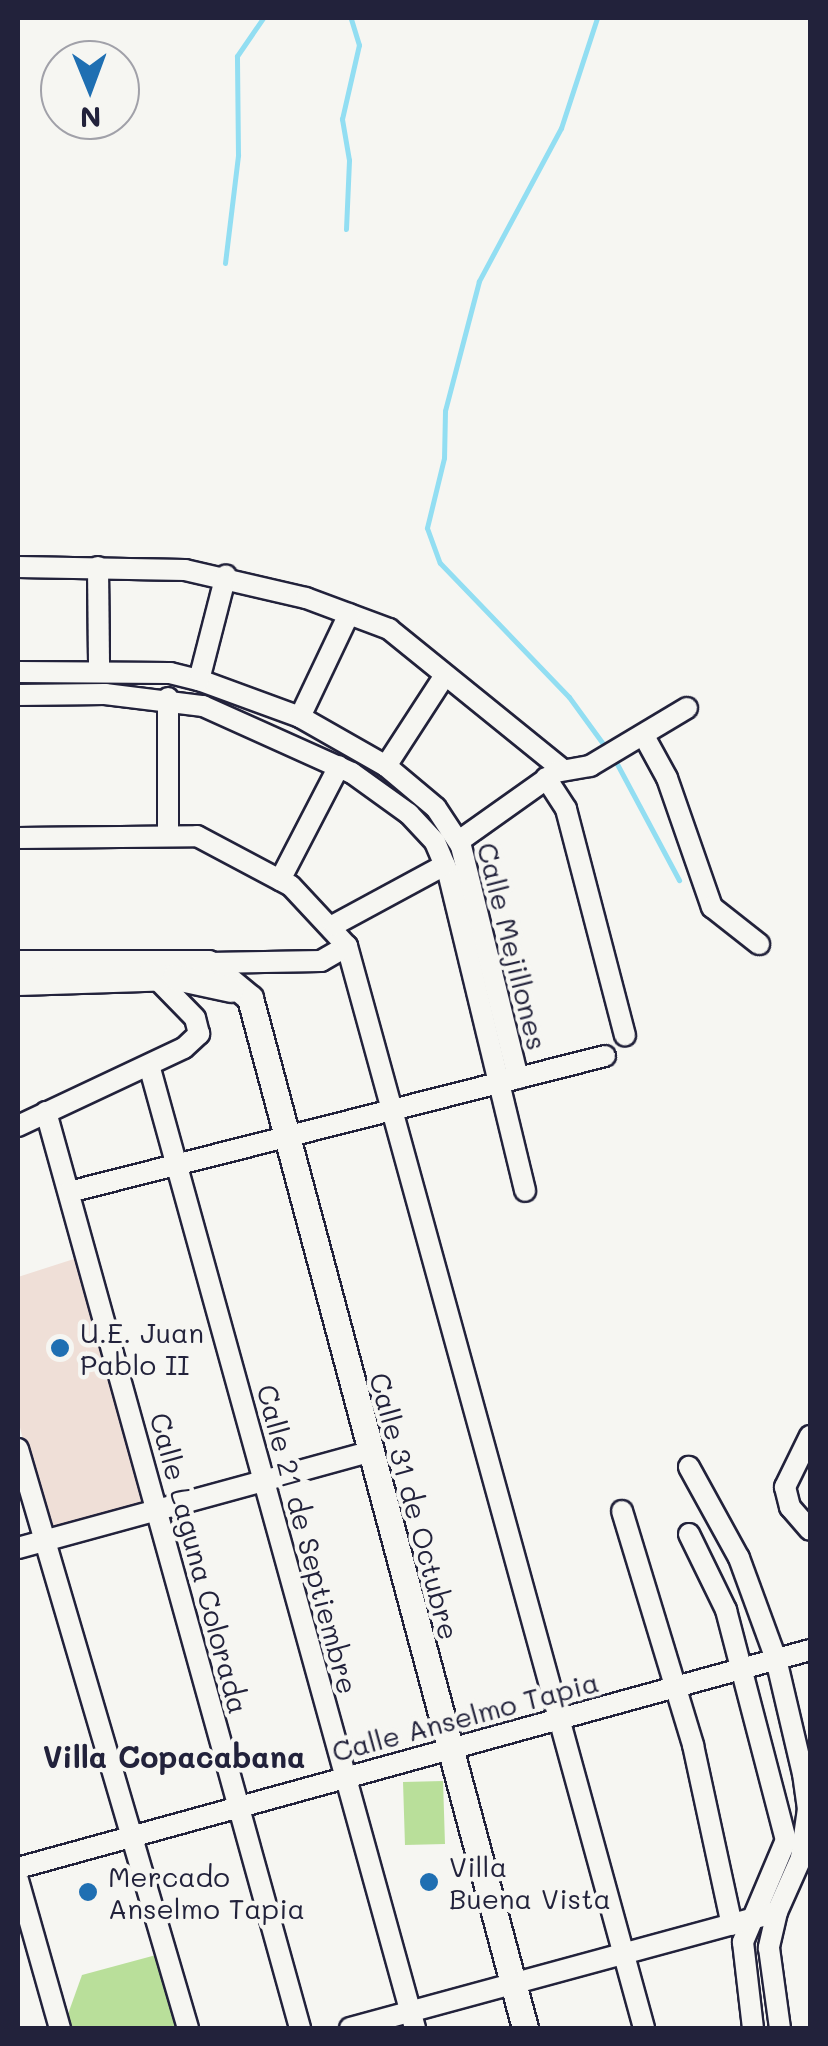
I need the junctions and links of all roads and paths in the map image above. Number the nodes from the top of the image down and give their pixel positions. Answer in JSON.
{"nodes":[{"id":1,"x":18,"y":568,"type":"edge"},
{"id":2,"x":98,"y":568,"type":"junction"},
{"id":3,"x":226,"y":575,"type":"junction"},
{"id":4,"x":349,"y":614,"type":"junction"},
{"id":5,"x":99,"y":671,"type":"junction"},
{"id":6,"x":18,"y":672,"type":"edge"},
{"id":7,"x":445,"y":675,"type":"junction"},
{"id":8,"x":199,"y":680,"type":"junction"},
{"id":9,"x":18,"y":695,"type":"edge"},
{"id":10,"x":168,"y":698,"type":"junction"},
{"id":11,"x":687,"y":708,"type":"dead end"},
{"id":12,"x":300,"y":718,"type":"junction"},
{"id":13,"x":644,"y":736,"type":"junction"},
{"id":14,"x":340,"y":766,"type":"junction"},
{"id":15,"x":386,"y":766,"type":"junction"},
{"id":16,"x":555,"y":774,"type":"junction"},
{"id":17,"x":168,"y":832,"type":"junction"},
{"id":18,"x":18,"y":838,"type":"edge"},
{"id":19,"x":459,"y":840,"type":"junction"},
{"id":20,"x":445,"y":865,"type":"junction"},
{"id":21,"x":280,"y":880,"type":"junction"},
{"id":22,"x":334,"y":926,"type":"junction"},
{"id":23,"x":759,"y":944,"type":"dead end"},
{"id":24,"x":347,"y":946,"type":"junction"},
{"id":25,"x":18,"y":963,"type":"edge"},
{"id":26,"x":208,"y":963,"type":"junction"},
{"id":27,"x":155,"y":978,"type":"junction"},
{"id":28,"x":18,"y":982,"type":"edge"},
{"id":29,"x":250,"y":998,"type":"junction"},
{"id":30,"x":625,"y":1036,"type":"dead end"},
{"id":31,"x":605,"y":1056,"type":"dead end"},
{"id":32,"x":148,"y":1065,"type":"junction"},
{"id":33,"x":509,"y":1080,"type":"junction"},
{"id":34,"x":392,"y":1110,"type":"junction"},
{"id":35,"x":46,"y":1112,"type":"junction"},
{"id":36,"x":18,"y":1126,"type":"edge"},
{"id":37,"x":286,"y":1137,"type":"junction"},
{"id":38,"x":176,"y":1165,"type":"junction"},
{"id":39,"x":525,"y":1191,"type":"dead end"},
{"id":40,"x":69,"y":1192,"type":"junction"},
{"id":41,"x":810,"y":1436,"type":"edge"},
{"id":42,"x":18,"y":1448,"type":"edge"},
{"id":43,"x":370,"y":1452,"type":"junction"},
{"id":44,"x":689,"y":1467,"type":"dead end"},
{"id":45,"x":264,"y":1481,"type":"junction"},
{"id":46,"x":157,"y":1510,"type":"junction"},
{"id":47,"x":622,"y":1511,"type":"dead end"},
{"id":48,"x":810,"y":1530,"type":"edge"},
{"id":49,"x":689,"y":1534,"type":"dead end"},
{"id":50,"x":43,"y":1542,"type":"junction"},
{"id":51,"x":18,"y":1548,"type":"edge"},
{"id":52,"x":810,"y":1650,"type":"edge"},
{"id":53,"x":776,"y":1659,"type":"junction"},
{"id":54,"x":744,"y":1668,"type":"junction"},
{"id":55,"x":672,"y":1688,"type":"junction"},
{"id":56,"x":561,"y":1718,"type":"junction"},
{"id":57,"x":448,"y":1749,"type":"junction"},
{"id":58,"x":346,"y":1778,"type":"junction"},
{"id":59,"x":239,"y":1807,"type":"junction"},
{"id":60,"x":136,"y":1836,"type":"junction"},
{"id":61,"x":18,"y":1868,"type":"edge"},
{"id":62,"x":18,"y":1880,"type":"edge"},
{"id":63,"x":778,"y":1912,"type":"junction"},
{"id":64,"x":742,"y":1922,"type":"junction"},
{"id":65,"x":625,"y":1954,"type":"junction"},
{"id":66,"x":513,"y":1983,"type":"junction"},
{"id":67,"x":412,"y":2020,"type":"edge"},
{"id":68,"x":60,"y":2028,"type":"edge"},
{"id":69,"x":188,"y":2028,"type":"edge"},
{"id":70,"x":300,"y":2028,"type":"edge"},
{"id":71,"x":350,"y":2028,"type":"edge"},
{"id":72,"x":525,"y":2028,"type":"edge"},
{"id":73,"x":644,"y":2028,"type":"edge"},
{"id":74,"x":753,"y":2028,"type":"edge"},
{"id":75,"x":780,"y":2028,"type":"edge"}],
"edges":[{"from":1,"to":2,"type":"street"},
{"from":2,"to":3,"type":"street"},
{"from":2,"to":5,"type":"street"},
{"from":3,"to":4,"type":"street"},
{"from":3,"to":8,"type":"street"},
{"from":4,"to":7,"type":"street"},
{"from":4,"to":12,"type":"street"},
{"from":5,"to":6,"type":"street","name":"Calle Mejillones"},
{"from":5,"to":8,"type":"street","name":"Calle Mejillones"},
{"from":7,"to":15,"type":"street"},
{"from":7,"to":16,"type":"street"},
{"from":8,"to":12,"type":"street","name":"Calle Mejillones"},
{"from":9,"to":10,"type":"street","name":"Calle Mejillones"},
{"from":10,"to":14,"type":"street","name":"Calle Mejillones"},
{"from":10,"to":17,"type":"street"},
{"from":11,"to":13,"type":"street"},
{"from":12,"to":15,"type":"street","name":"Calle Mejillones"},
{"from":13,"to":16,"type":"street"},
{"from":13,"to":23,"type":"street"},
{"from":14,"to":20,"type":"street","name":"Calle Mejillones"},
{"from":14,"to":21,"type":"street"},
{"from":15,"to":19,"type":"street","name":"Calle Mejillones"},
{"from":16,"to":19,"type":"street"},
{"from":16,"to":30,"type":"street"},
{"from":17,"to":18,"type":"street"},
{"from":17,"to":21,"type":"street"},
{"from":19,"to":33,"type":"street","name":"Calle Mejillones"},
{"from":20,"to":22,"type":"street"},
{"from":20,"to":33,"type":"street","name":"Calle Mejillones"},
{"from":21,"to":22,"type":"street"},
{"from":22,"to":24,"type":"street"},
{"from":24,"to":26,"type":"street"},
{"from":24,"to":34,"type":"street"},
{"from":25,"to":26,"type":"main road"},
{"from":26,"to":29,"type":"main road"},
{"from":27,"to":28,"type":"main road"},
{"from":27,"to":29,"type":"main road"},
{"from":27,"to":32,"type":"street"},
{"from":29,"to":37,"type":"main road","name":"Calle 31 de Octubre"},
{"from":31,"to":33,"type":"street"},
{"from":32,"to":35,"type":"street"},
{"from":32,"to":38,"type":"street","name":"Calle 21 de Septiembre"},
{"from":33,"to":34,"type":"street"},
{"from":33,"to":39,"type":"street"},
{"from":34,"to":37,"type":"street"},
{"from":34,"to":56,"type":"street"},
{"from":35,"to":36,"type":"street"},
{"from":35,"to":40,"type":"street","name":"Calle Laguna Colorada"},
{"from":37,"to":38,"type":"street"},
{"from":37,"to":43,"type":"main road","name":"Calle 31 de Octubre"},
{"from":38,"to":40,"type":"street"},
{"from":38,"to":45,"type":"street","name":"Calle 21 de Septiembre"},
{"from":40,"to":46,"type":"street","name":"Calle Laguna Colorada"},
{"from":41,"to":48,"type":"street"},
{"from":42,"to":50,"type":"street"},
{"from":43,"to":45,"type":"street"},
{"from":43,"to":57,"type":"main road","name":"Calle 31 de Octubre"},
{"from":44,"to":53,"type":"street"},
{"from":45,"to":46,"type":"street"},
{"from":45,"to":58,"type":"street","name":"Calle 21 de Septiembre"},
{"from":46,"to":50,"type":"street"},
{"from":46,"to":59,"type":"street","name":"Calle Laguna Colorada"},
{"from":47,"to":55,"type":"street"},
{"from":49,"to":54,"type":"street"},
{"from":50,"to":51,"type":"street"},
{"from":50,"to":60,"type":"street"},
{"from":52,"to":53,"type":"street","name":"Calle Anselmo Tapia"},
{"from":53,"to":54,"type":"street","name":"Calle Anselmo Tapia"},
{"from":53,"to":63,"type":"street"},
{"from":54,"to":55,"type":"street","name":"Calle Anselmo Tapia"},
{"from":54,"to":64,"type":"street"},
{"from":55,"to":56,"type":"street","name":"Calle Anselmo Tapia"},
{"from":55,"to":64,"type":"street"},
{"from":56,"to":57,"type":"street","name":"Calle Anselmo Tapia"},
{"from":56,"to":65,"type":"street"},
{"from":57,"to":58,"type":"street","name":"Calle Anselmo Tapia"},
{"from":57,"to":66,"type":"main road","name":"Calle 31 de Octubre"},
{"from":58,"to":59,"type":"street","name":"Calle Anselmo Tapia"},
{"from":58,"to":67,"type":"street","name":"Calle 21 de Septiembre"},
{"from":59,"to":60,"type":"street","name":"Calle Anselmo Tapia"},
{"from":59,"to":70,"type":"street","name":"Calle Laguna Colorada"},
{"from":60,"to":61,"type":"street","name":"Calle Anselmo Tapia"},
{"from":60,"to":69,"type":"street"},
{"from":62,"to":68,"type":"street"},
{"from":63,"to":64,"type":"street"},
{"from":63,"to":75,"type":"street"},
{"from":64,"to":65,"type":"street"},
{"from":64,"to":74,"type":"street"},
{"from":65,"to":66,"type":"street"},
{"from":65,"to":73,"type":"street"},
{"from":66,"to":67,"type":"street"},
{"from":66,"to":72,"type":"main road","name":"Calle 31 de Octubre"},
{"from":67,"to":71,"type":"street"}]}
